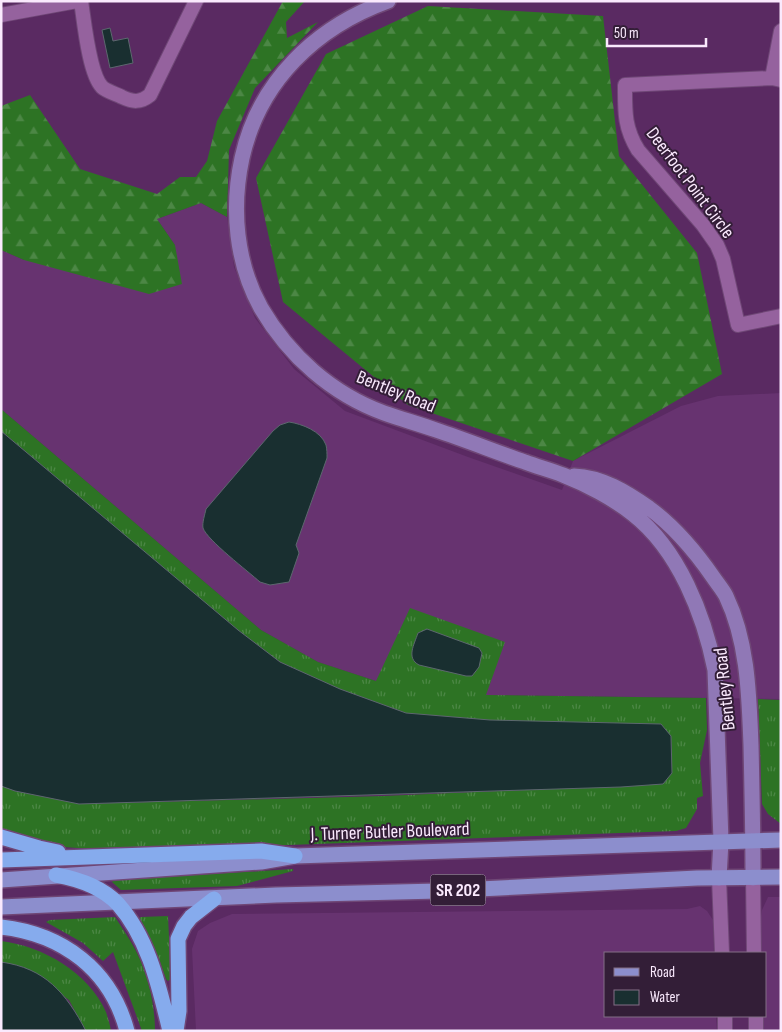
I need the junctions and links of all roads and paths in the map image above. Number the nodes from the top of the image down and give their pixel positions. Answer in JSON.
{"nodes":[{"id":1,"x":79,"y":1,"type":"edge"},
{"id":2,"x":196,"y":1,"type":"edge"},
{"id":3,"x":382,"y":2,"type":"edge"},
{"id":4,"x":359,"y":7,"type":"edge"},
{"id":5,"x":1,"y":16,"type":"edge"},
{"id":6,"x":781,"y":31,"type":"edge"},
{"id":7,"x":776,"y":79,"type":"edge"},
{"id":8,"x":781,"y":316,"type":"edge"},
{"id":9,"x":564,"y":475,"type":"junction"},
{"id":10,"x":1,"y":837,"type":"edge"},
{"id":11,"x":781,"y":840,"type":"edge"},
{"id":12,"x":721,"y":841,"type":"junction"},
{"id":13,"x":753,"y":841,"type":"junction"},
{"id":14,"x":89,"y":856,"type":"junction"},
{"id":15,"x":295,"y":856,"type":"junction"},
{"id":16,"x":1,"y":860,"type":"edge"},
{"id":17,"x":56,"y":875,"type":"junction"},
{"id":18,"x":781,"y":877,"type":"edge"},
{"id":19,"x":719,"y":878,"type":"junction"},
{"id":20,"x":753,"y":878,"type":"junction"},
{"id":21,"x":1,"y":880,"type":"edge"},
{"id":22,"x":214,"y":899,"type":"junction"},
{"id":23,"x":117,"y":903,"type":"junction"},
{"id":24,"x":1,"y":907,"type":"edge"},
{"id":25,"x":1,"y":928,"type":"edge"},
{"id":26,"x":722,"y":952,"type":"edge"},
{"id":27,"x":754,"y":952,"type":"edge"},
{"id":28,"x":725,"y":1017,"type":"edge"},
{"id":29,"x":756,"y":1017,"type":"edge"},
{"id":30,"x":127,"y":1031,"type":"edge"},
{"id":31,"x":170,"y":1031,"type":"edge"},
{"id":32,"x":176,"y":1031,"type":"edge"},
{"id":33,"x":725,"y":1031,"type":"edge"},
{"id":34,"x":756,"y":1031,"type":"edge"}],
"edges":[{"from":1,"to":2,"type":"street"},
{"from":1,"to":5,"type":"street"},
{"from":3,"to":4,"type":"street","name":"Bentley Road"},
{"from":4,"to":9,"type":"street","name":"Bentley Road"},
{"from":6,"to":7,"type":"street"},
{"from":7,"to":8,"type":"street","name":"Deerfoot Point Circle"},
{"from":9,"to":12,"type":"street","name":"Bentley Road"},
{"from":9,"to":13,"type":"street","name":"Bentley Road"},
{"from":10,"to":14,"type":"highway"},
{"from":11,"to":13,"type":"main road","name":"J. Turner Butler Boulevard","number":"SR 202"},
{"from":12,"to":13,"type":"main road","name":"J. Turner Butler Boulevard","number":"SR 202"},
{"from":12,"to":15,"type":"main road","name":"J. Turner Butler Boulevard","number":"SR 202"},
{"from":12,"to":19,"type":"street","name":"Bentley Road"},
{"from":13,"to":20,"type":"street","name":"Bentley Road"},
{"from":14,"to":15,"type":"highway"},
{"from":14,"to":16,"type":"highway"},
{"from":15,"to":17,"type":"main road","name":"J. Turner Butler Boulevard","number":"SR 202"},
{"from":17,"to":21,"type":"main road","name":"J. Turner Butler Boulevard","number":"SR 202"},
{"from":17,"to":23,"type":"highway"},
{"from":18,"to":20,"type":"main road","number":"SR 202"},
{"from":19,"to":20,"type":"main road","number":"SR 202"},
{"from":19,"to":22,"type":"main road","number":"SR 202"},
{"from":19,"to":26,"type":"street"},
{"from":20,"to":27,"type":"street"},
{"from":22,"to":23,"type":"main road","number":"SR 202"},
{"from":22,"to":32,"type":"highway"},
{"from":23,"to":24,"type":"main road","number":"SR 202"},
{"from":23,"to":31,"type":"highway"},
{"from":25,"to":30,"type":"highway"},
{"from":28,"to":33,"type":"street"},
{"from":29,"to":34,"type":"street"}]}
